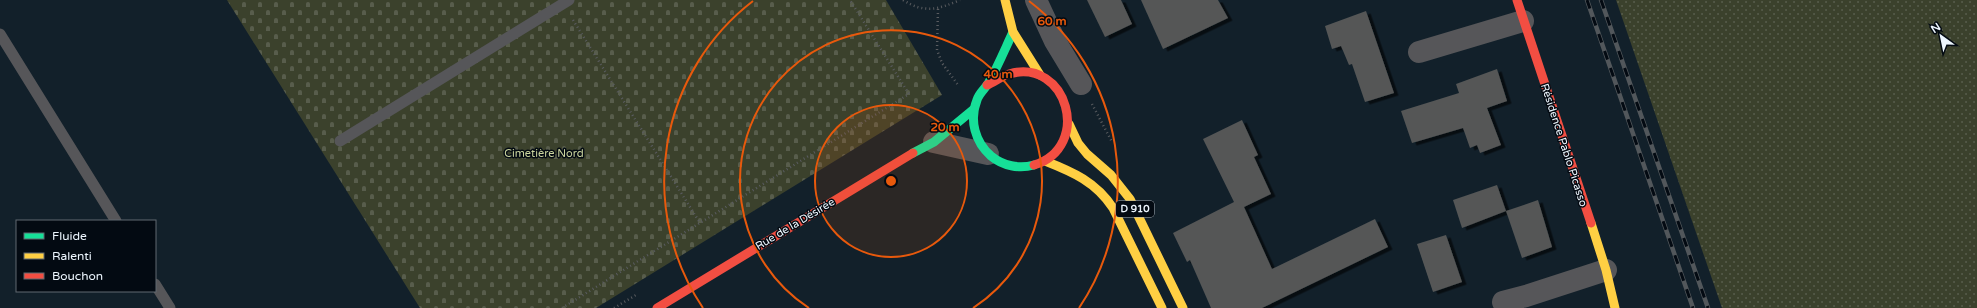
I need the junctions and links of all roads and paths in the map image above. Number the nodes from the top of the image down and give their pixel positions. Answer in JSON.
{"nodes":[{"id":1,"x":850,"y":0,"type":"edge"},
{"id":2,"x":903,"y":0,"type":"edge"},
{"id":3,"x":960,"y":0,"type":"edge"},
{"id":4,"x":1005,"y":0,"type":"edge"},
{"id":5,"x":1036,"y":0,"type":"edge"},
{"id":6,"x":1516,"y":0,"type":"edge"},
{"id":7,"x":566,"y":2,"type":"edge"},
{"id":8,"x":938,"y":10,"type":"junction"},
{"id":9,"x":1523,"y":21,"type":"junction"},
{"id":10,"x":1013,"y":32,"type":"junction"},
{"id":11,"x":0,"y":34,"type":"edge"},
{"id":12,"x":1419,"y":52,"type":"dead end"},
{"id":13,"x":1040,"y":75,"type":"junction"},
{"id":14,"x":1082,"y":84,"type":"joint"},
{"id":15,"x":987,"y":85,"type":"junction"},
{"id":16,"x":958,"y":86,"type":"dead end"},
{"id":17,"x":974,"y":109,"type":"junction"},
{"id":18,"x":1069,"y":124,"type":"junction"},
{"id":19,"x":340,"y":141,"type":"dead end"},
{"id":20,"x":934,"y":142,"type":"junction"},
{"id":21,"x":1115,"y":147,"type":"dead end"},
{"id":22,"x":988,"y":154,"type":"junction"},
{"id":23,"x":1045,"y":161,"type":"junction"},
{"id":24,"x":115,"y":220,"type":"edge"},
{"id":25,"x":700,"y":223,"type":"junction"},
{"id":26,"x":1606,"y":270,"type":"junction"},
{"id":27,"x":156,"y":286,"type":"edge"},
{"id":28,"x":1503,"y":302,"type":"dead end"},
{"id":29,"x":170,"y":308,"type":"edge"},
{"id":30,"x":562,"y":308,"type":"edge"},
{"id":31,"x":657,"y":308,"type":"edge"},
{"id":32,"x":1162,"y":308,"type":"edge"},
{"id":33,"x":1183,"y":308,"type":"edge"},
{"id":34,"x":1615,"y":308,"type":"edge"}],
"edges":[{"from":1,"to":25,"type":"path"},
{"from":2,"to":8,"type":"path"},
{"from":3,"to":8,"type":"path"},
{"from":4,"to":10,"type":"main road"},
{"from":5,"to":14,"type":"street"},
{"from":6,"to":9,"type":"main road","name":"Résidence Pablo Picasso"},
{"from":7,"to":19,"type":"lane"},
{"from":7,"to":25,"type":"path"},
{"from":8,"to":16,"type":"path"},
{"from":9,"to":12,"type":"street"},
{"from":9,"to":26,"type":"main road","name":"Résidence Pablo Picasso"},
{"from":10,"to":13,"type":"main road"},
{"from":10,"to":15,"type":"main road"},
{"from":11,"to":24,"type":"lane"},
{"from":13,"to":15,"type":"main road"},
{"from":13,"to":18,"type":"main road"},
{"from":14,"to":21,"type":"path"},
{"from":15,"to":17,"type":"main road"},
{"from":17,"to":20,"type":"main road","name":"Rue de la Désirée"},
{"from":17,"to":22,"type":"main road"},
{"from":18,"to":23,"type":"main road"},
{"from":18,"to":33,"type":"main road","number":"D 910"},
{"from":20,"to":22,"type":"street"},
{"from":20,"to":31,"type":"main road","name":"Rue de la Désirée"},
{"from":22,"to":23,"type":"main road"},
{"from":23,"to":32,"type":"main road","number":"D 910"},
{"from":25,"to":30,"type":"path"},
{"from":26,"to":28,"type":"street"},
{"from":26,"to":34,"type":"main road","name":"Résidence Pablo Picasso"},
{"from":27,"to":29,"type":"lane"}]}
